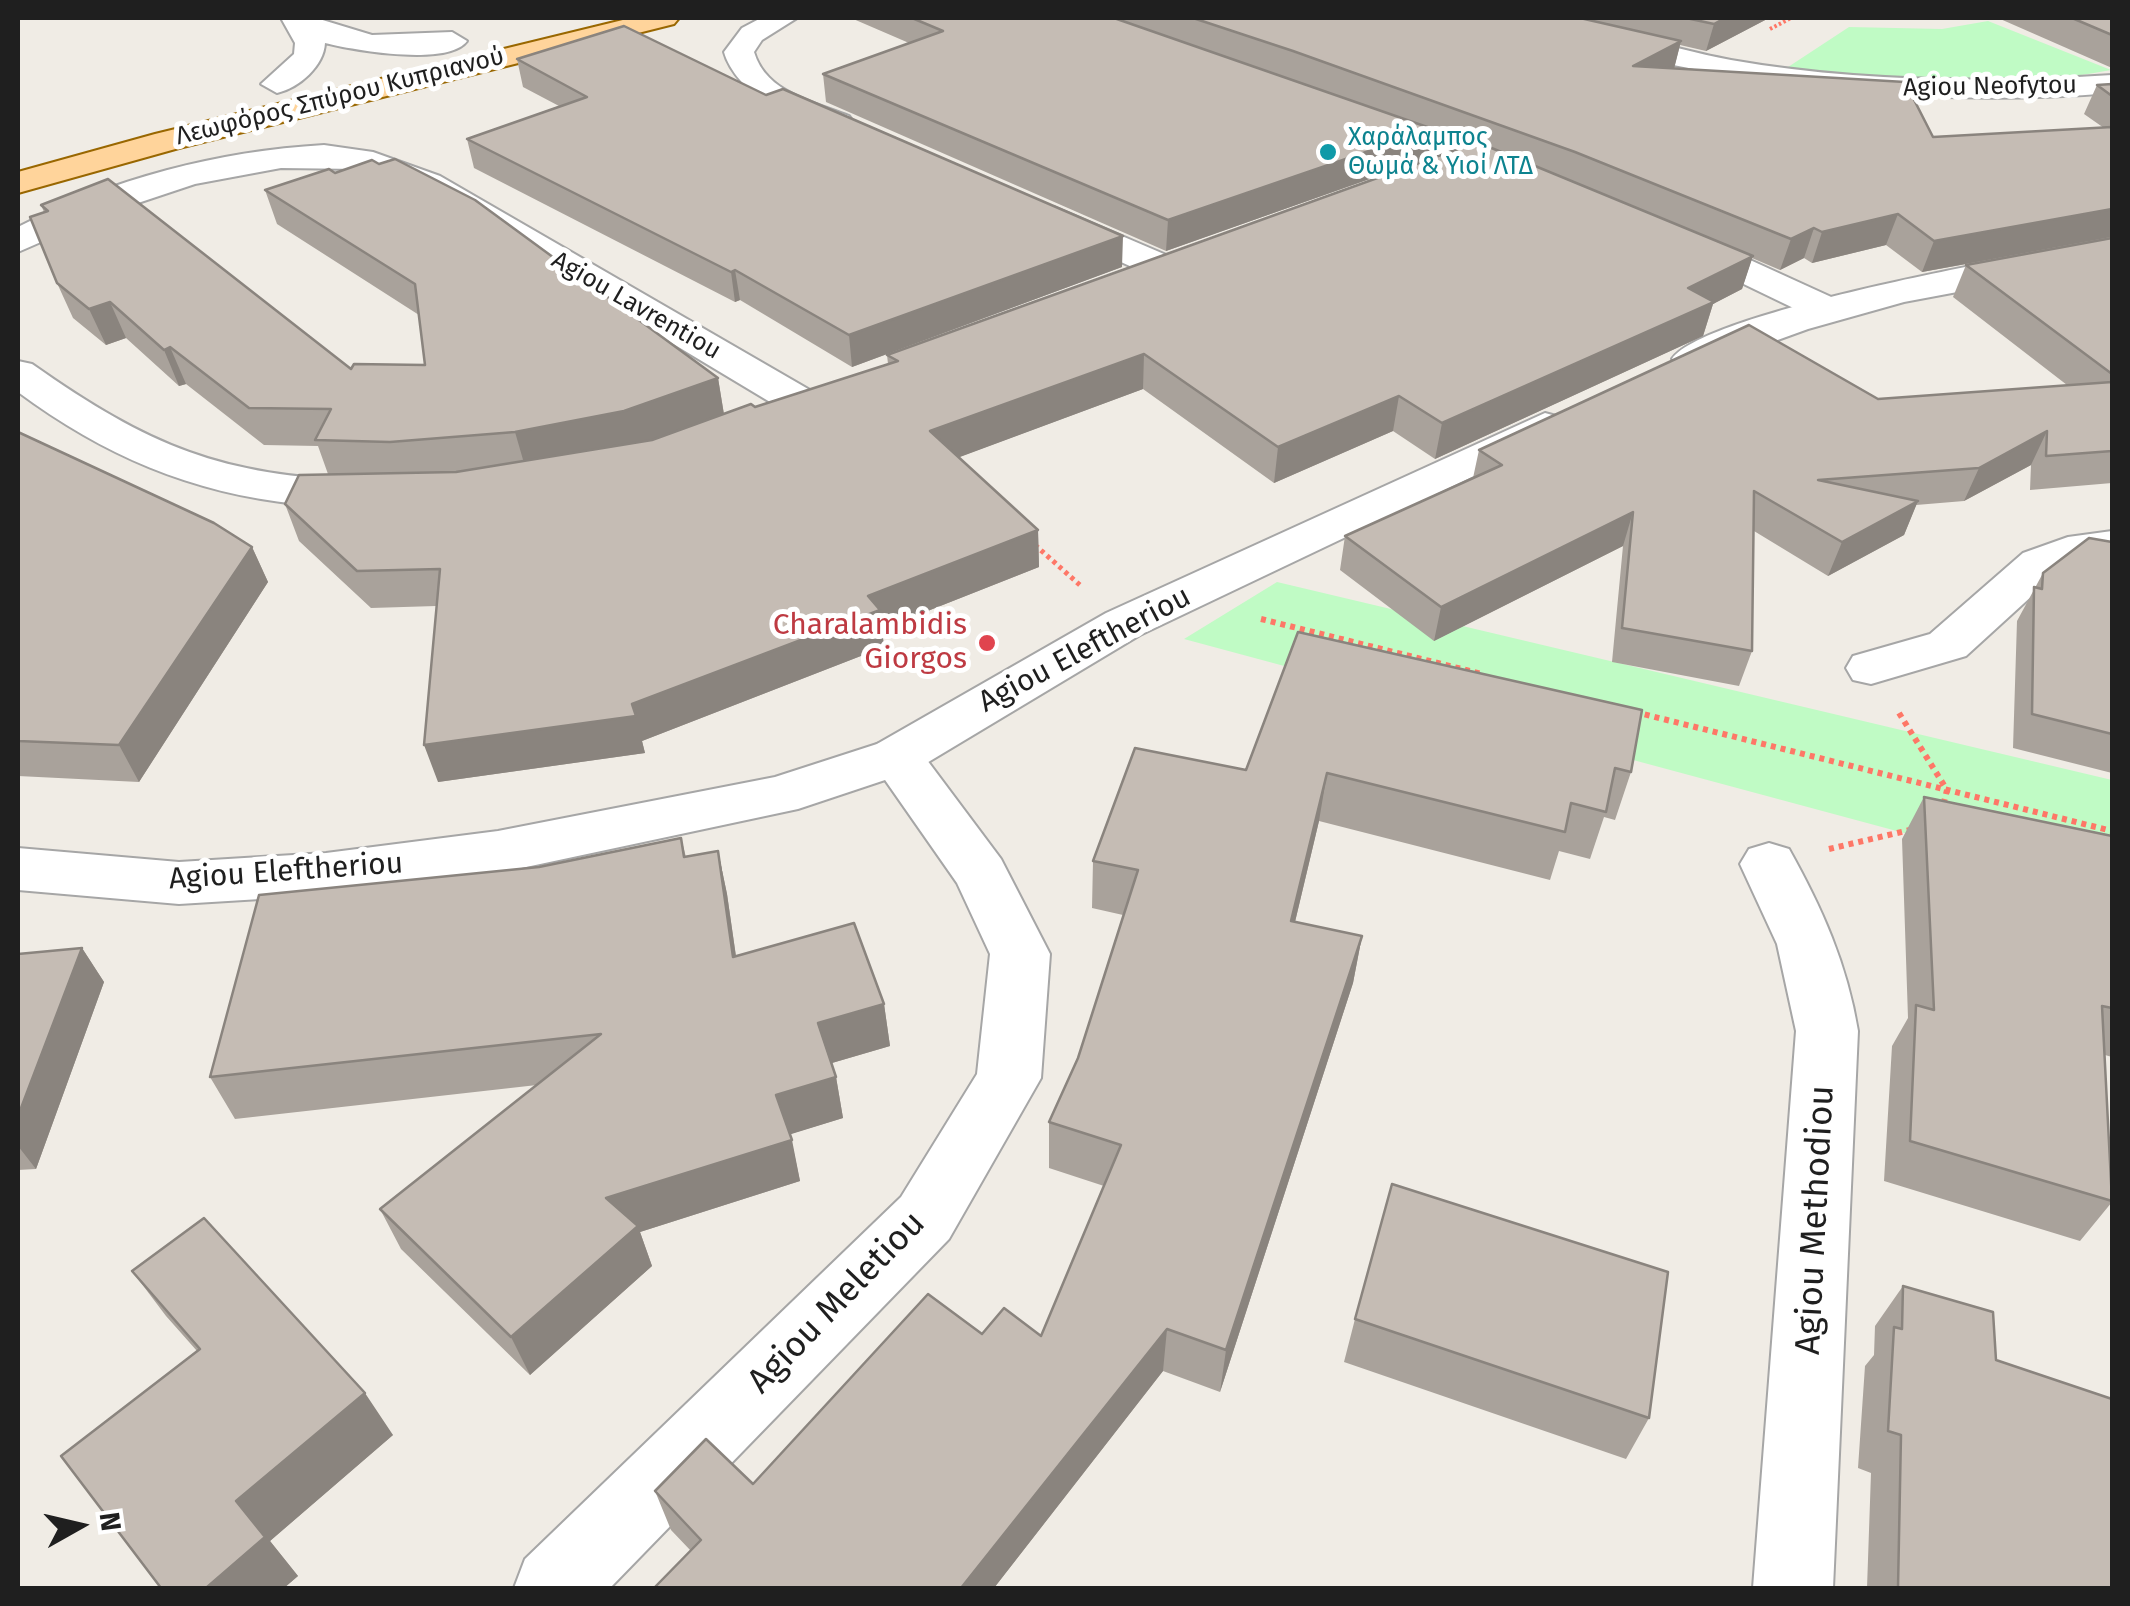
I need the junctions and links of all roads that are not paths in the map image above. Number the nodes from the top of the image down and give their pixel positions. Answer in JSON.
{"nodes":[{"id":1,"x":551,"y":18,"type":"edge"},
{"id":2,"x":664,"y":18,"type":"edge"},
{"id":3,"x":782,"y":18,"type":"edge"},
{"id":4,"x":1514,"y":18,"type":"edge"},
{"id":5,"x":299,"y":19,"type":"edge"},
{"id":6,"x":452,"y":41,"type":"junction"},
{"id":7,"x":277,"y":84,"type":"junction"},
{"id":8,"x":2112,"y":84,"type":"edge"},
{"id":9,"x":1340,"y":110,"type":"edge"},
{"id":10,"x":862,"y":134,"type":"edge"},
{"id":11,"x":18,"y":154,"type":"edge"},
{"id":12,"x":1471,"y":159,"type":"junction"},
{"id":13,"x":1417,"y":178,"type":"edge"},
{"id":14,"x":18,"y":183,"type":"edge"},
{"id":15,"x":1546,"y":188,"type":"edge"},
{"id":16,"x":1022,"y":205,"type":"edge"},
{"id":17,"x":1657,"y":230,"type":"edge"},
{"id":18,"x":18,"y":240,"type":"edge"},
{"id":19,"x":2112,"y":252,"type":"edge"},
{"id":20,"x":1202,"y":255,"type":"edge"},
{"id":21,"x":1166,"y":268,"type":"junction"},
{"id":22,"x":1111,"y":288,"type":"edge"},
{"id":23,"x":1826,"y":309,"type":"junction"},
{"id":24,"x":18,"y":373,"type":"edge"},
{"id":25,"x":1653,"y":375,"type":"edge"},
{"id":26,"x":1583,"y":408,"type":"edge"},
{"id":27,"x":748,"y":423,"type":"edge"},
{"id":28,"x":402,"y":495,"type":"edge"},
{"id":29,"x":2112,"y":544,"type":"edge"},
{"id":30,"x":1871,"y":668,"type":"road end"},
{"id":31,"x":896,"y":757,"type":"junction"},
{"id":32,"x":1769,"y":864,"type":"road end"},
{"id":33,"x":18,"y":868,"type":"edge"},
{"id":34,"x":554,"y":1588,"type":"edge"},
{"id":35,"x":1794,"y":1588,"type":"edge"}],
"edges":[{"from":1,"to":6,"type":"main road","name":"Λεωφόρος Σπύρου Κυπριανού"},
{"from":2,"to":14,"type":"main road","name":"Λεωφόρος Σπύρου Κυπριανού"},
{"from":3,"to":10,"type":"street"},
{"from":4,"to":8,"type":"street","name":"Agiou Neofytou"},
{"from":5,"to":6,"type":"street"},
{"from":5,"to":7,"type":"street"},
{"from":6,"to":7,"type":"main road","name":"Λεωφόρος Σπύρου Κυπριανού"},
{"from":7,"to":11,"type":"main road","name":"Λεωφόρος Σπύρου Κυπριανού"},
{"from":9,"to":12,"type":"street"},
{"from":12,"to":13,"type":"street"},
{"from":12,"to":15,"type":"street"},
{"from":16,"to":21,"type":"street"},
{"from":17,"to":23,"type":"street"},
{"from":18,"to":27,"type":"street","name":"Agiou Lavrentiou"},
{"from":19,"to":23,"type":"street"},
{"from":20,"to":21,"type":"street"},
{"from":21,"to":22,"type":"street"},
{"from":23,"to":25,"type":"street"},
{"from":24,"to":28,"type":"street"},
{"from":26,"to":31,"type":"street","name":"Agiou Eleftheriou"},
{"from":29,"to":30,"type":"street"},
{"from":31,"to":33,"type":"street","name":"Agiou Eleftheriou"},
{"from":31,"to":34,"type":"street","name":"Agiou Meletiou"},
{"from":32,"to":35,"type":"street","name":"Agiou Methodiou"}]}
